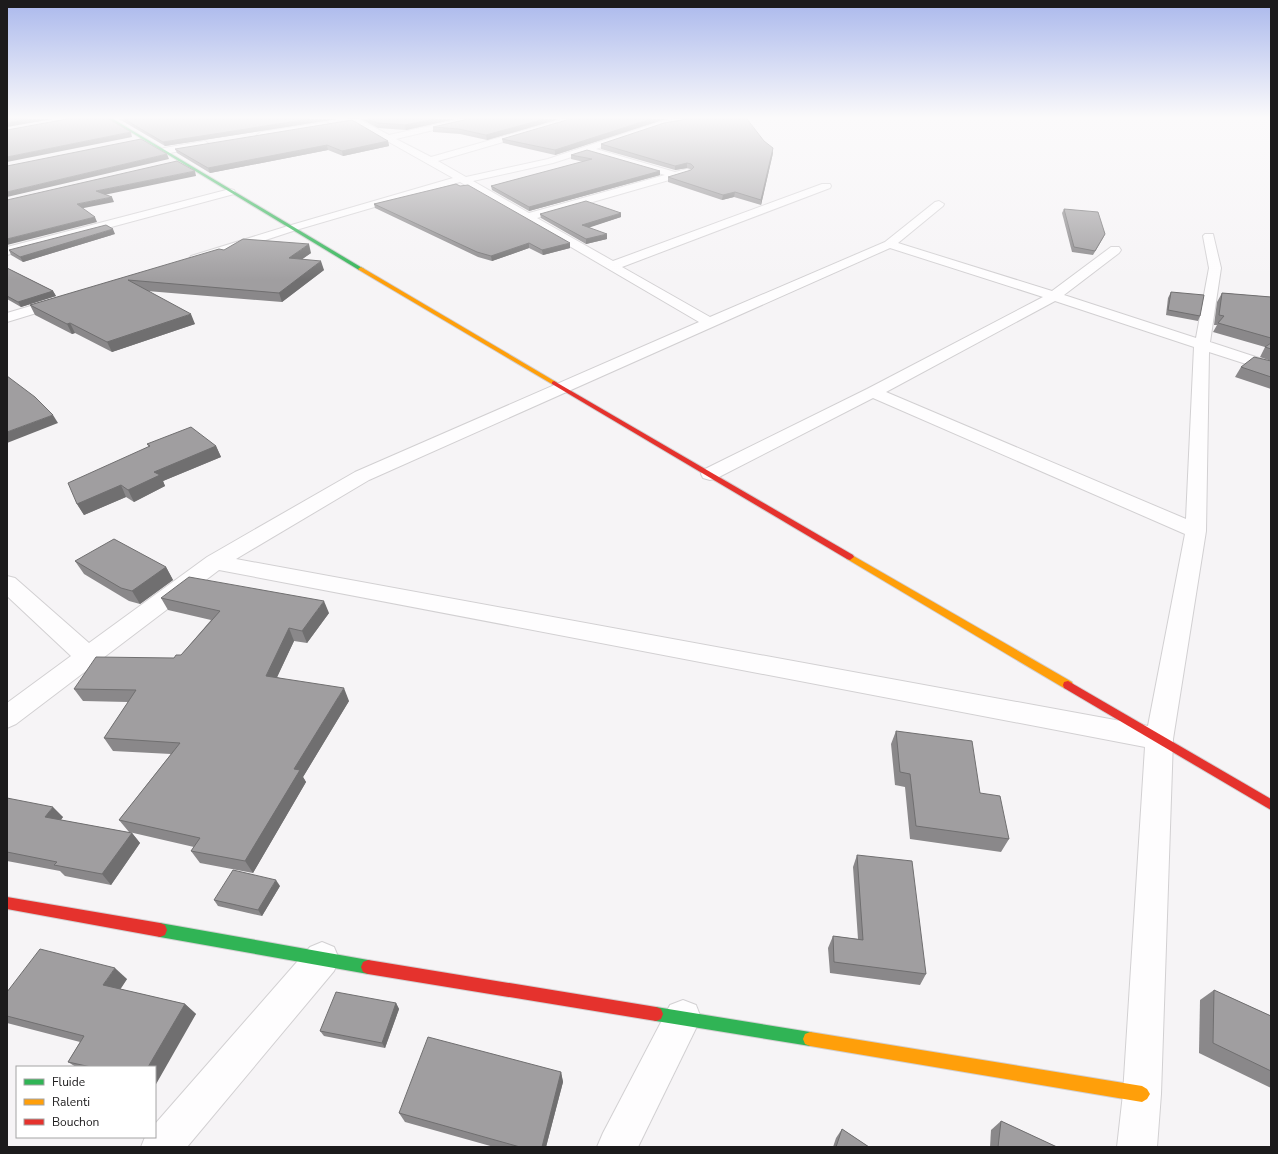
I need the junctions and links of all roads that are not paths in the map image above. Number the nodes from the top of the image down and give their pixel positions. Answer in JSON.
{"nodes":[{"id":1,"x":199,"y":173,"type":"edge"},
{"id":2,"x":452,"y":173,"type":"edge"},
{"id":3,"x":493,"y":173,"type":"edge"},
{"id":4,"x":667,"y":173,"type":"edge"},
{"id":5,"x":683,"y":173,"type":"edge"},
{"id":6,"x":674,"y":175,"type":"junction"},
{"id":7,"x":463,"y":179,"type":"junction"},
{"id":8,"x":826,"y":186,"type":"dead end"},
{"id":9,"x":230,"y":192,"type":"junction"},
{"id":10,"x":939,"y":204,"type":"dead end"},
{"id":11,"x":528,"y":217,"type":"junction"},
{"id":12,"x":292,"y":228,"type":"junction"},
{"id":13,"x":1209,"y":236,"type":"dead end"},
{"id":14,"x":889,"y":244,"type":"junction"},
{"id":15,"x":7,"y":250,"type":"edge"},
{"id":16,"x":1115,"y":250,"type":"dead end"},
{"id":17,"x":187,"y":261,"type":"edge"},
{"id":18,"x":612,"y":266,"type":"junction"},
{"id":19,"x":1054,"y":296,"type":"junction"},
{"id":20,"x":74,"y":297,"type":"edge"},
{"id":21,"x":7,"y":318,"type":"edge"},
{"id":22,"x":710,"y":323,"type":"junction"},
{"id":23,"x":1202,"y":344,"type":"junction"},
{"id":24,"x":1271,"y":368,"type":"edge"},
{"id":25,"x":562,"y":387,"type":"junction"},
{"id":26,"x":873,"y":392,"type":"junction"},
{"id":27,"x":710,"y":474,"type":"junction"},
{"id":28,"x":1196,"y":531,"type":"junction"},
{"id":29,"x":215,"y":562,"type":"junction"},
{"id":30,"x":7,"y":583,"type":"edge"},
{"id":31,"x":88,"y":657,"type":"junction"},
{"id":32,"x":7,"y":717,"type":"edge"},
{"id":33,"x":1159,"y":739,"type":"junction"},
{"id":34,"x":1271,"y":805,"type":"edge"},
{"id":35,"x":7,"y":903,"type":"edge"},
{"id":36,"x":322,"y":959,"type":"junction"},
{"id":37,"x":683,"y":1018,"type":"junction"},
{"id":38,"x":1142,"y":1094,"type":"junction"},
{"id":39,"x":162,"y":1147,"type":"edge"},
{"id":40,"x":617,"y":1147,"type":"edge"},
{"id":41,"x":1137,"y":1147,"type":"edge"}],
"edges":[{"from":1,"to":9,"type":"street"},
{"from":2,"to":7,"type":"street"},
{"from":3,"to":7,"type":"street"},
{"from":4,"to":6,"type":"street"},
{"from":5,"to":6,"type":"street"},
{"from":6,"to":11,"type":"street"},
{"from":7,"to":11,"type":"street"},
{"from":7,"to":12,"type":"street"},
{"from":8,"to":18,"type":"street"},
{"from":9,"to":12,"type":"street"},
{"from":9,"to":15,"type":"street"},
{"from":10,"to":14,"type":"street"},
{"from":11,"to":18,"type":"street"},
{"from":12,"to":17,"type":"street"},
{"from":12,"to":25,"type":"street"},
{"from":13,"to":23,"type":"street"},
{"from":14,"to":19,"type":"street"},
{"from":14,"to":22,"type":"street"},
{"from":16,"to":19,"type":"street"},
{"from":18,"to":22,"type":"street"},
{"from":19,"to":23,"type":"street"},
{"from":19,"to":26,"type":"street"},
{"from":20,"to":21,"type":"street"},
{"from":22,"to":25,"type":"street"},
{"from":23,"to":24,"type":"street"},
{"from":23,"to":28,"type":"street"},
{"from":25,"to":27,"type":"street"},
{"from":25,"to":29,"type":"street"},
{"from":26,"to":27,"type":"street"},
{"from":26,"to":28,"type":"street"},
{"from":27,"to":33,"type":"street"},
{"from":28,"to":33,"type":"street"},
{"from":29,"to":31,"type":"street"},
{"from":29,"to":33,"type":"street"},
{"from":30,"to":31,"type":"street"},
{"from":31,"to":32,"type":"street"},
{"from":33,"to":34,"type":"street"},
{"from":33,"to":38,"type":"street"},
{"from":35,"to":36,"type":"street"},
{"from":36,"to":37,"type":"street"},
{"from":36,"to":39,"type":"street"},
{"from":37,"to":38,"type":"street"},
{"from":37,"to":40,"type":"street"},
{"from":38,"to":41,"type":"street"}]}
